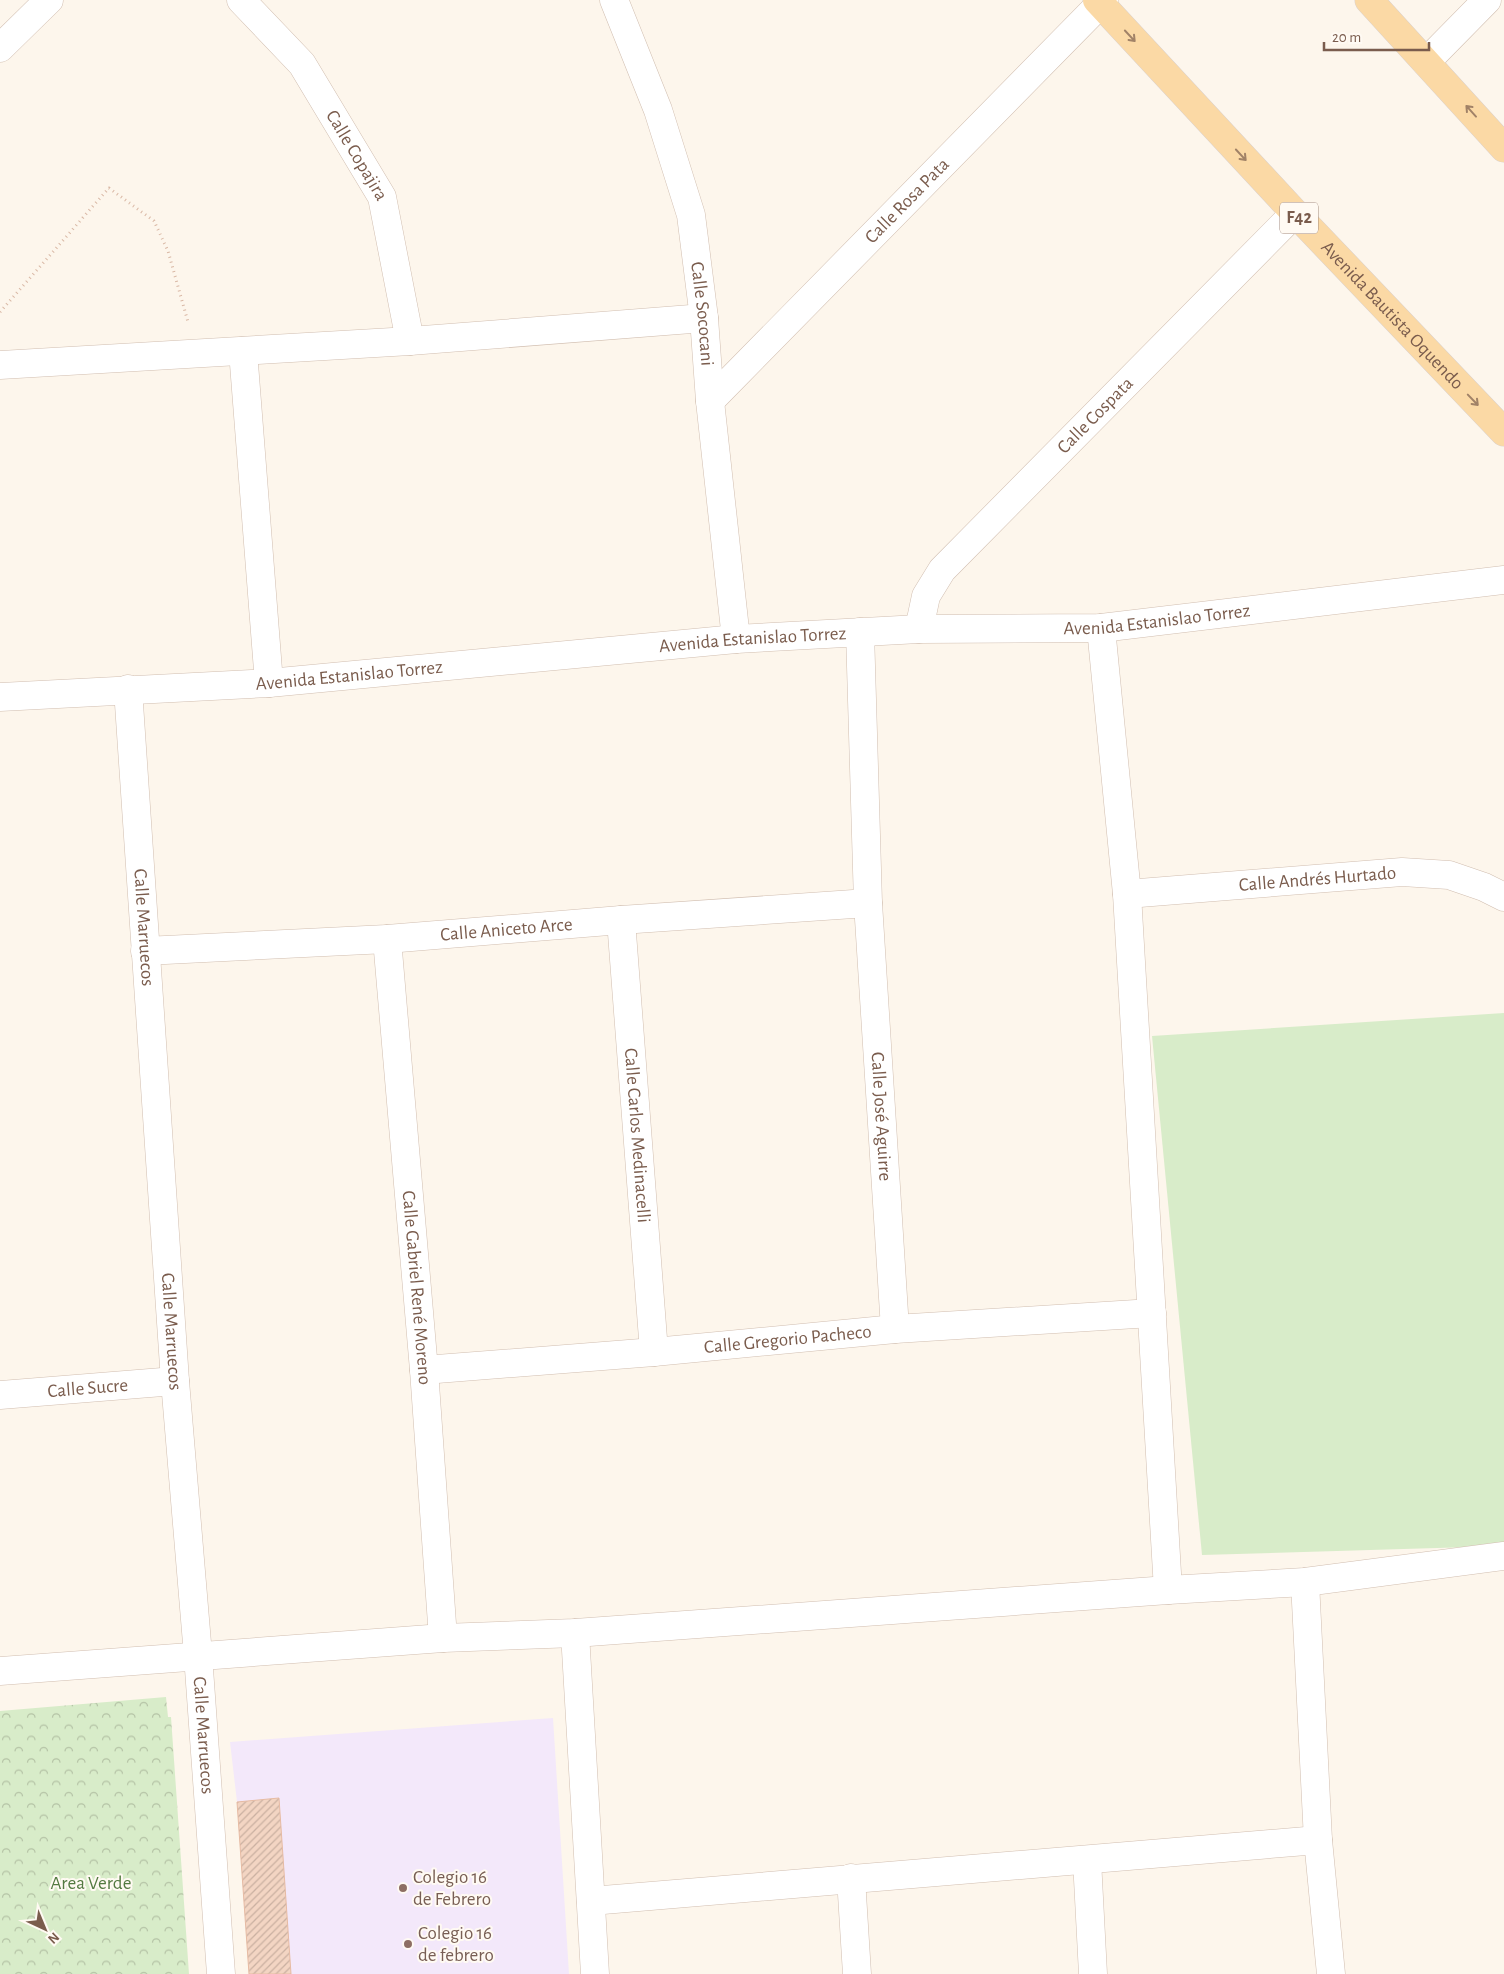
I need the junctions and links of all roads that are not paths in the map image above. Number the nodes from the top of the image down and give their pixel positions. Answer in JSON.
{"nodes":[{"id":1,"x":49,"y":0,"type":"edge"},
{"id":2,"x":241,"y":0,"type":"edge"},
{"id":3,"x":614,"y":0,"type":"edge"},
{"id":4,"x":1369,"y":0,"type":"edge"},
{"id":5,"x":1487,"y":0,"type":"edge"},
{"id":6,"x":1101,"y":1,"type":"edge"},
{"id":7,"x":0,"y":48,"type":"edge"},
{"id":8,"x":1426,"y":62,"type":"junction"},
{"id":9,"x":1504,"y":148,"type":"edge"},
{"id":10,"x":1295,"y":213,"type":"junction"},
{"id":11,"x":704,"y":318,"type":"junction"},
{"id":12,"x":410,"y":341,"type":"junction"},
{"id":13,"x":243,"y":351,"type":"junction"},
{"id":14,"x":0,"y":365,"type":"edge"},
{"id":15,"x":710,"y":401,"type":"junction"},
{"id":16,"x":1504,"y":432,"type":"edge"},
{"id":17,"x":1504,"y":580,"type":"edge"},
{"id":18,"x":1102,"y":628,"type":"junction"},
{"id":19,"x":919,"y":629,"type":"junction"},
{"id":20,"x":860,"y":632,"type":"junction"},
{"id":21,"x":736,"y":639,"type":"junction"},
{"id":22,"x":269,"y":683,"type":"junction"},
{"id":23,"x":128,"y":689,"type":"junction"},
{"id":24,"x":0,"y":697,"type":"edge"},
{"id":25,"x":1127,"y":894,"type":"junction"},
{"id":26,"x":1504,"y":897,"type":"edge"},
{"id":27,"x":868,"y":903,"type":"junction"},
{"id":28,"x":621,"y":920,"type":"junction"},
{"id":29,"x":386,"y":939,"type":"junction"},
{"id":30,"x":146,"y":951,"type":"junction"},
{"id":31,"x":1152,"y":1313,"type":"junction"},
{"id":32,"x":895,"y":1329,"type":"junction"},
{"id":33,"x":654,"y":1352,"type":"junction"},
{"id":34,"x":424,"y":1370,"type":"junction"},
{"id":35,"x":175,"y":1381,"type":"junction"},
{"id":36,"x":0,"y":1395,"type":"edge"},
{"id":37,"x":1504,"y":1556,"type":"edge"},
{"id":38,"x":1305,"y":1582,"type":"junction"},
{"id":39,"x":1168,"y":1590,"type":"junction"},
{"id":40,"x":575,"y":1633,"type":"junction"},
{"id":41,"x":443,"y":1638,"type":"junction"},
{"id":42,"x":198,"y":1655,"type":"junction"},
{"id":43,"x":0,"y":1671,"type":"edge"},
{"id":44,"x":1318,"y":1840,"type":"junction"},
{"id":45,"x":1087,"y":1860,"type":"junction"},
{"id":46,"x":851,"y":1878,"type":"junction"},
{"id":47,"x":590,"y":1901,"type":"junction"},
{"id":48,"x":221,"y":1974,"type":"edge"},
{"id":49,"x":595,"y":1974,"type":"edge"},
{"id":50,"x":857,"y":1974,"type":"edge"},
{"id":51,"x":1093,"y":1974,"type":"edge"},
{"id":52,"x":1331,"y":1974,"type":"edge"}],
"edges":[{"from":1,"to":7,"type":"street"},
{"from":2,"to":12,"type":"street","name":"Calle Copajira"},
{"from":3,"to":11,"type":"street","name":"Calle Sococani"},
{"from":4,"to":8,"type":"main road"},
{"from":5,"to":8,"type":"street"},
{"from":6,"to":10,"type":"main road","name":"Avenida Bautista Oquendo","number":"F42","one_way":true},
{"from":6,"to":15,"type":"street","name":"Calle Rosa Pata"},
{"from":9,"to":8,"type":"main road","one_way":true},
{"from":10,"to":16,"type":"main road","name":"Avenida Bautista Oquendo","number":"F42","one_way":true},
{"from":10,"to":19,"type":"street","name":"Calle Cospata"},
{"from":11,"to":12,"type":"street"},
{"from":11,"to":15,"type":"street","name":"Calle Sococani"},
{"from":12,"to":13,"type":"street"},
{"from":13,"to":14,"type":"street"},
{"from":13,"to":22,"type":"street"},
{"from":15,"to":21,"type":"street","name":"Calle Sococani"},
{"from":17,"to":18,"type":"street","name":"Avenida Estanislao Torrez"},
{"from":18,"to":19,"type":"street","name":"Avenida Estanislao Torrez"},
{"from":18,"to":25,"type":"street"},
{"from":19,"to":20,"type":"street","name":"Avenida Estanislao Torrez"},
{"from":20,"to":21,"type":"street","name":"Avenida Estanislao Torrez"},
{"from":20,"to":27,"type":"street","name":"Calle José Aguirre"},
{"from":21,"to":22,"type":"street","name":"Avenida Estanislao Torrez"},
{"from":22,"to":23,"type":"street","name":"Avenida Estanislao Torrez"},
{"from":23,"to":24,"type":"street","name":"Avenida Estanislao Torrez"},
{"from":23,"to":30,"type":"street","name":"Calle Marruecos"},
{"from":25,"to":26,"type":"street","name":"Calle Andrés Hurtado"},
{"from":25,"to":31,"type":"street"},
{"from":27,"to":28,"type":"street","name":"Calle Aniceto Arce"},
{"from":27,"to":32,"type":"street","name":"Calle José Aguirre"},
{"from":28,"to":29,"type":"street","name":"Calle Aniceto Arce"},
{"from":28,"to":33,"type":"street","name":"Calle Carlos Medinacelli"},
{"from":29,"to":30,"type":"street","name":"Calle Aniceto Arce"},
{"from":29,"to":34,"type":"street","name":"Calle Gabriel René Moreno"},
{"from":30,"to":35,"type":"street","name":"Calle Marruecos"},
{"from":31,"to":32,"type":"street","name":"Calle Gregorio Pacheco"},
{"from":31,"to":39,"type":"street"},
{"from":32,"to":33,"type":"street","name":"Calle Gregorio Pacheco"},
{"from":33,"to":34,"type":"street","name":"Calle Gregorio Pacheco"},
{"from":34,"to":41,"type":"street","name":"Calle Gabriel René Moreno"},
{"from":35,"to":36,"type":"street","name":"Calle Sucre"},
{"from":35,"to":42,"type":"street","name":"Calle Marruecos"},
{"from":37,"to":38,"type":"street"},
{"from":38,"to":39,"type":"street"},
{"from":38,"to":44,"type":"street"},
{"from":39,"to":40,"type":"street"},
{"from":40,"to":41,"type":"street"},
{"from":40,"to":47,"type":"street"},
{"from":41,"to":42,"type":"street"},
{"from":42,"to":43,"type":"street"},
{"from":42,"to":48,"type":"street","name":"Calle Marruecos"},
{"from":44,"to":45,"type":"street"},
{"from":44,"to":52,"type":"street"},
{"from":45,"to":46,"type":"street"},
{"from":45,"to":51,"type":"street"},
{"from":46,"to":47,"type":"street"},
{"from":46,"to":50,"type":"street"},
{"from":47,"to":49,"type":"street"}]}
